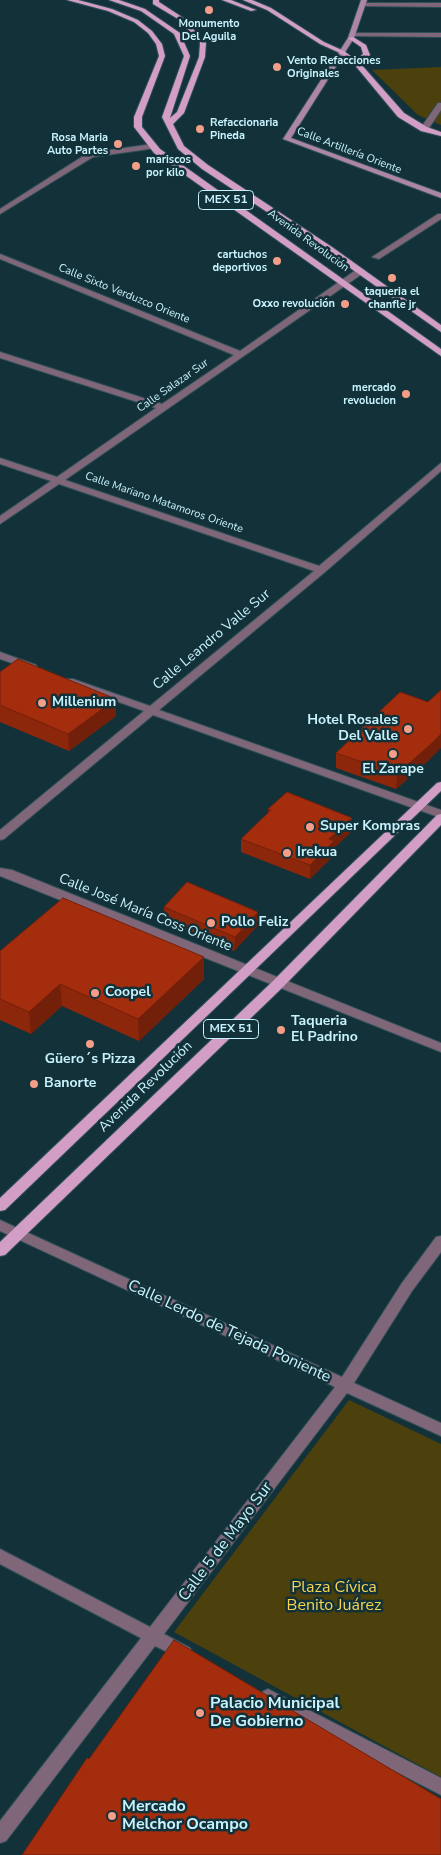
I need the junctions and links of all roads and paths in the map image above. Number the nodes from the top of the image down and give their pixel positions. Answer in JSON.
{"nodes":[{"id":1,"x":70,"y":0,"type":"edge"},
{"id":2,"x":112,"y":0,"type":"edge"},
{"id":3,"x":156,"y":0,"type":"edge"},
{"id":4,"x":225,"y":0,"type":"edge"},
{"id":5,"x":236,"y":0,"type":"edge"},
{"id":6,"x":246,"y":0,"type":"edge"},
{"id":7,"x":364,"y":2,"type":"edge"},
{"id":8,"x":441,"y":5,"type":"edge"},
{"id":9,"x":268,"y":16,"type":"junction"},
{"id":10,"x":441,"y":35,"type":"edge"},
{"id":11,"x":352,"y":36,"type":"junction"},
{"id":12,"x":322,"y":43,"type":"junction"},
{"id":13,"x":342,"y":52,"type":"junction"},
{"id":14,"x":356,"y":63,"type":"junction"},
{"id":15,"x":441,"y":105,"type":"edge"},
{"id":16,"x":170,"y":123,"type":"junction"},
{"id":17,"x":424,"y":129,"type":"junction"},
{"id":18,"x":441,"y":134,"type":"edge"},
{"id":19,"x":153,"y":146,"type":"junction"},
{"id":20,"x":441,"y":196,"type":"edge"},
{"id":21,"x":0,"y":212,"type":"edge"},
{"id":22,"x":441,"y":216,"type":"edge"},
{"id":23,"x":0,"y":256,"type":"edge"},
{"id":24,"x":376,"y":257,"type":"dead end"},
{"id":25,"x":359,"y":272,"type":"junction"},
{"id":26,"x":342,"y":284,"type":"junction"},
{"id":27,"x":441,"y":329,"type":"edge"},
{"id":28,"x":441,"y":353,"type":"edge"},
{"id":29,"x":0,"y":354,"type":"edge"},
{"id":30,"x":240,"y":354,"type":"junction"},
{"id":31,"x":161,"y":407,"type":"junction"},
{"id":32,"x":0,"y":461,"type":"edge"},
{"id":33,"x":441,"y":466,"type":"edge"},
{"id":34,"x":58,"y":480,"type":"junction"},
{"id":35,"x":0,"y":521,"type":"edge"},
{"id":36,"x":320,"y":570,"type":"junction"},
{"id":37,"x":0,"y":655,"type":"edge"},
{"id":38,"x":44,"y":672,"type":"edge"},
{"id":39,"x":62,"y":678,"type":"edge"},
{"id":40,"x":151,"y":710,"type":"junction"},
{"id":41,"x":441,"y":785,"type":"edge"},
{"id":42,"x":419,"y":806,"type":"junction"},
{"id":43,"x":441,"y":814,"type":"edge"},
{"id":44,"x":441,"y":818,"type":"edge"},
{"id":45,"x":0,"y":836,"type":"edge"},
{"id":46,"x":0,"y":872,"type":"edge"},
{"id":47,"x":247,"y":971,"type":"junction"},
{"id":48,"x":278,"y":984,"type":"junction"},
{"id":49,"x":441,"y":1048,"type":"edge"},
{"id":50,"x":0,"y":1206,"type":"edge"},
{"id":51,"x":0,"y":1225,"type":"edge"},
{"id":52,"x":16,"y":1234,"type":"junction"},
{"id":53,"x":441,"y":1242,"type":"edge"},
{"id":54,"x":0,"y":1251,"type":"edge"},
{"id":55,"x":345,"y":1385,"type":"junction"},
{"id":56,"x":441,"y":1430,"type":"edge"},
{"id":57,"x":0,"y":1556,"type":"edge"},
{"id":58,"x":153,"y":1637,"type":"junction"},
{"id":59,"x":197,"y":1660,"type":"edge"},
{"id":60,"x":249,"y":1687,"type":"edge"},
{"id":61,"x":441,"y":1787,"type":"edge"},
{"id":62,"x":0,"y":1834,"type":"edge"}],
"edges":[{"from":1,"to":19,"type":"main road","name":"Avenida Revolución","number":"MEX 51"},
{"from":2,"to":16,"type":"main road","name":"Avenida Revolución","number":"MEX 51"},
{"from":3,"to":16,"type":"main road"},
{"from":4,"to":9,"type":"main road"},
{"from":5,"to":9,"type":"main road"},
{"from":6,"to":12,"type":"main road"},
{"from":7,"to":8,"type":"street"},
{"from":7,"to":11,"type":"street","name":"Calle Artillería Oriente"},
{"from":9,"to":12,"type":"main road"},
{"from":10,"to":11,"type":"street"},
{"from":11,"to":13,"type":"street","name":"Calle Artillería Oriente"},
{"from":11,"to":14,"type":"main road"},
{"from":12,"to":13,"type":"main road"},
{"from":13,"to":14,"type":"main road"},
{"from":13,"to":20,"type":"street","name":"Calle Artillería Oriente"},
{"from":14,"to":17,"type":"main road"},
{"from":15,"to":17,"type":"street"},
{"from":16,"to":25,"type":"main road","name":"Avenida Revolución","number":"MEX 51"},
{"from":17,"to":18,"type":"main road"},
{"from":19,"to":21,"type":"street"},
{"from":19,"to":26,"type":"main road","name":"Avenida Revolución","number":"MEX 51"},
{"from":22,"to":24,"type":"street"},
{"from":23,"to":30,"type":"street","name":"Calle Sixto Verduzco Oriente"},
{"from":25,"to":26,"type":"street","name":"Calle Salazar Sur"},
{"from":25,"to":27,"type":"main road","name":"Avenida Revolución","number":"MEX 51"},
{"from":26,"to":28,"type":"main road","name":"Avenida Revolución","number":"MEX 51"},
{"from":26,"to":30,"type":"street","name":"Calle Salazar Sur"},
{"from":29,"to":31,"type":"street"},
{"from":30,"to":31,"type":"street","name":"Calle Salazar Sur"},
{"from":31,"to":34,"type":"street","name":"Calle Salazar Sur"},
{"from":32,"to":34,"type":"street","name":"Calle Mariano Matamoros Oriente"},
{"from":33,"to":36,"type":"street","name":"Calle Leandro Valle Sur"},
{"from":34,"to":35,"type":"street","name":"Calle Salazar Sur"},
{"from":34,"to":36,"type":"street","name":"Calle Mariano Matamoros Oriente"},
{"from":36,"to":40,"type":"street","name":"Calle Leandro Valle Sur"},
{"from":37,"to":38,"type":"street"},
{"from":39,"to":40,"type":"street"},
{"from":40,"to":42,"type":"street"},
{"from":40,"to":45,"type":"street","name":"Calle Leandro Valle Sur"},
{"from":41,"to":42,"type":"main road","name":"Avenida Revolución","number":"MEX 51"},
{"from":42,"to":43,"type":"street"},
{"from":42,"to":47,"type":"main road","name":"Avenida Revolución","number":"MEX 51"},
{"from":44,"to":48,"type":"main road","name":"Avenida Revolución","number":"MEX 51"},
{"from":46,"to":47,"type":"street","name":"Calle José María Coss Oriente"},
{"from":47,"to":48,"type":"street","name":"Calle José María Coss Oriente"},
{"from":47,"to":50,"type":"main road","name":"Avenida Revolución","number":"MEX 51"},
{"from":48,"to":49,"type":"street","name":"Calle José María Coss Oriente"},
{"from":48,"to":52,"type":"main road","name":"Avenida Revolución","number":"MEX 51"},
{"from":51,"to":52,"type":"street","name":"Calle Lerdo de Tejada Poniente"},
{"from":52,"to":54,"type":"main road","name":"Avenida Revolución","number":"MEX 51"},
{"from":52,"to":55,"type":"street","name":"Calle Lerdo de Tejada Poniente"},
{"from":53,"to":55,"type":"street","name":"Calle 5 de Mayo Sur"},
{"from":55,"to":56,"type":"street","name":"Calle Lerdo de Tejada Poniente"},
{"from":55,"to":58,"type":"street","name":"Calle 5 de Mayo Sur"},
{"from":57,"to":58,"type":"street"},
{"from":58,"to":59,"type":"street"},
{"from":58,"to":62,"type":"street","name":"Calle 5 de Mayo Sur"},
{"from":60,"to":61,"type":"street"}]}
